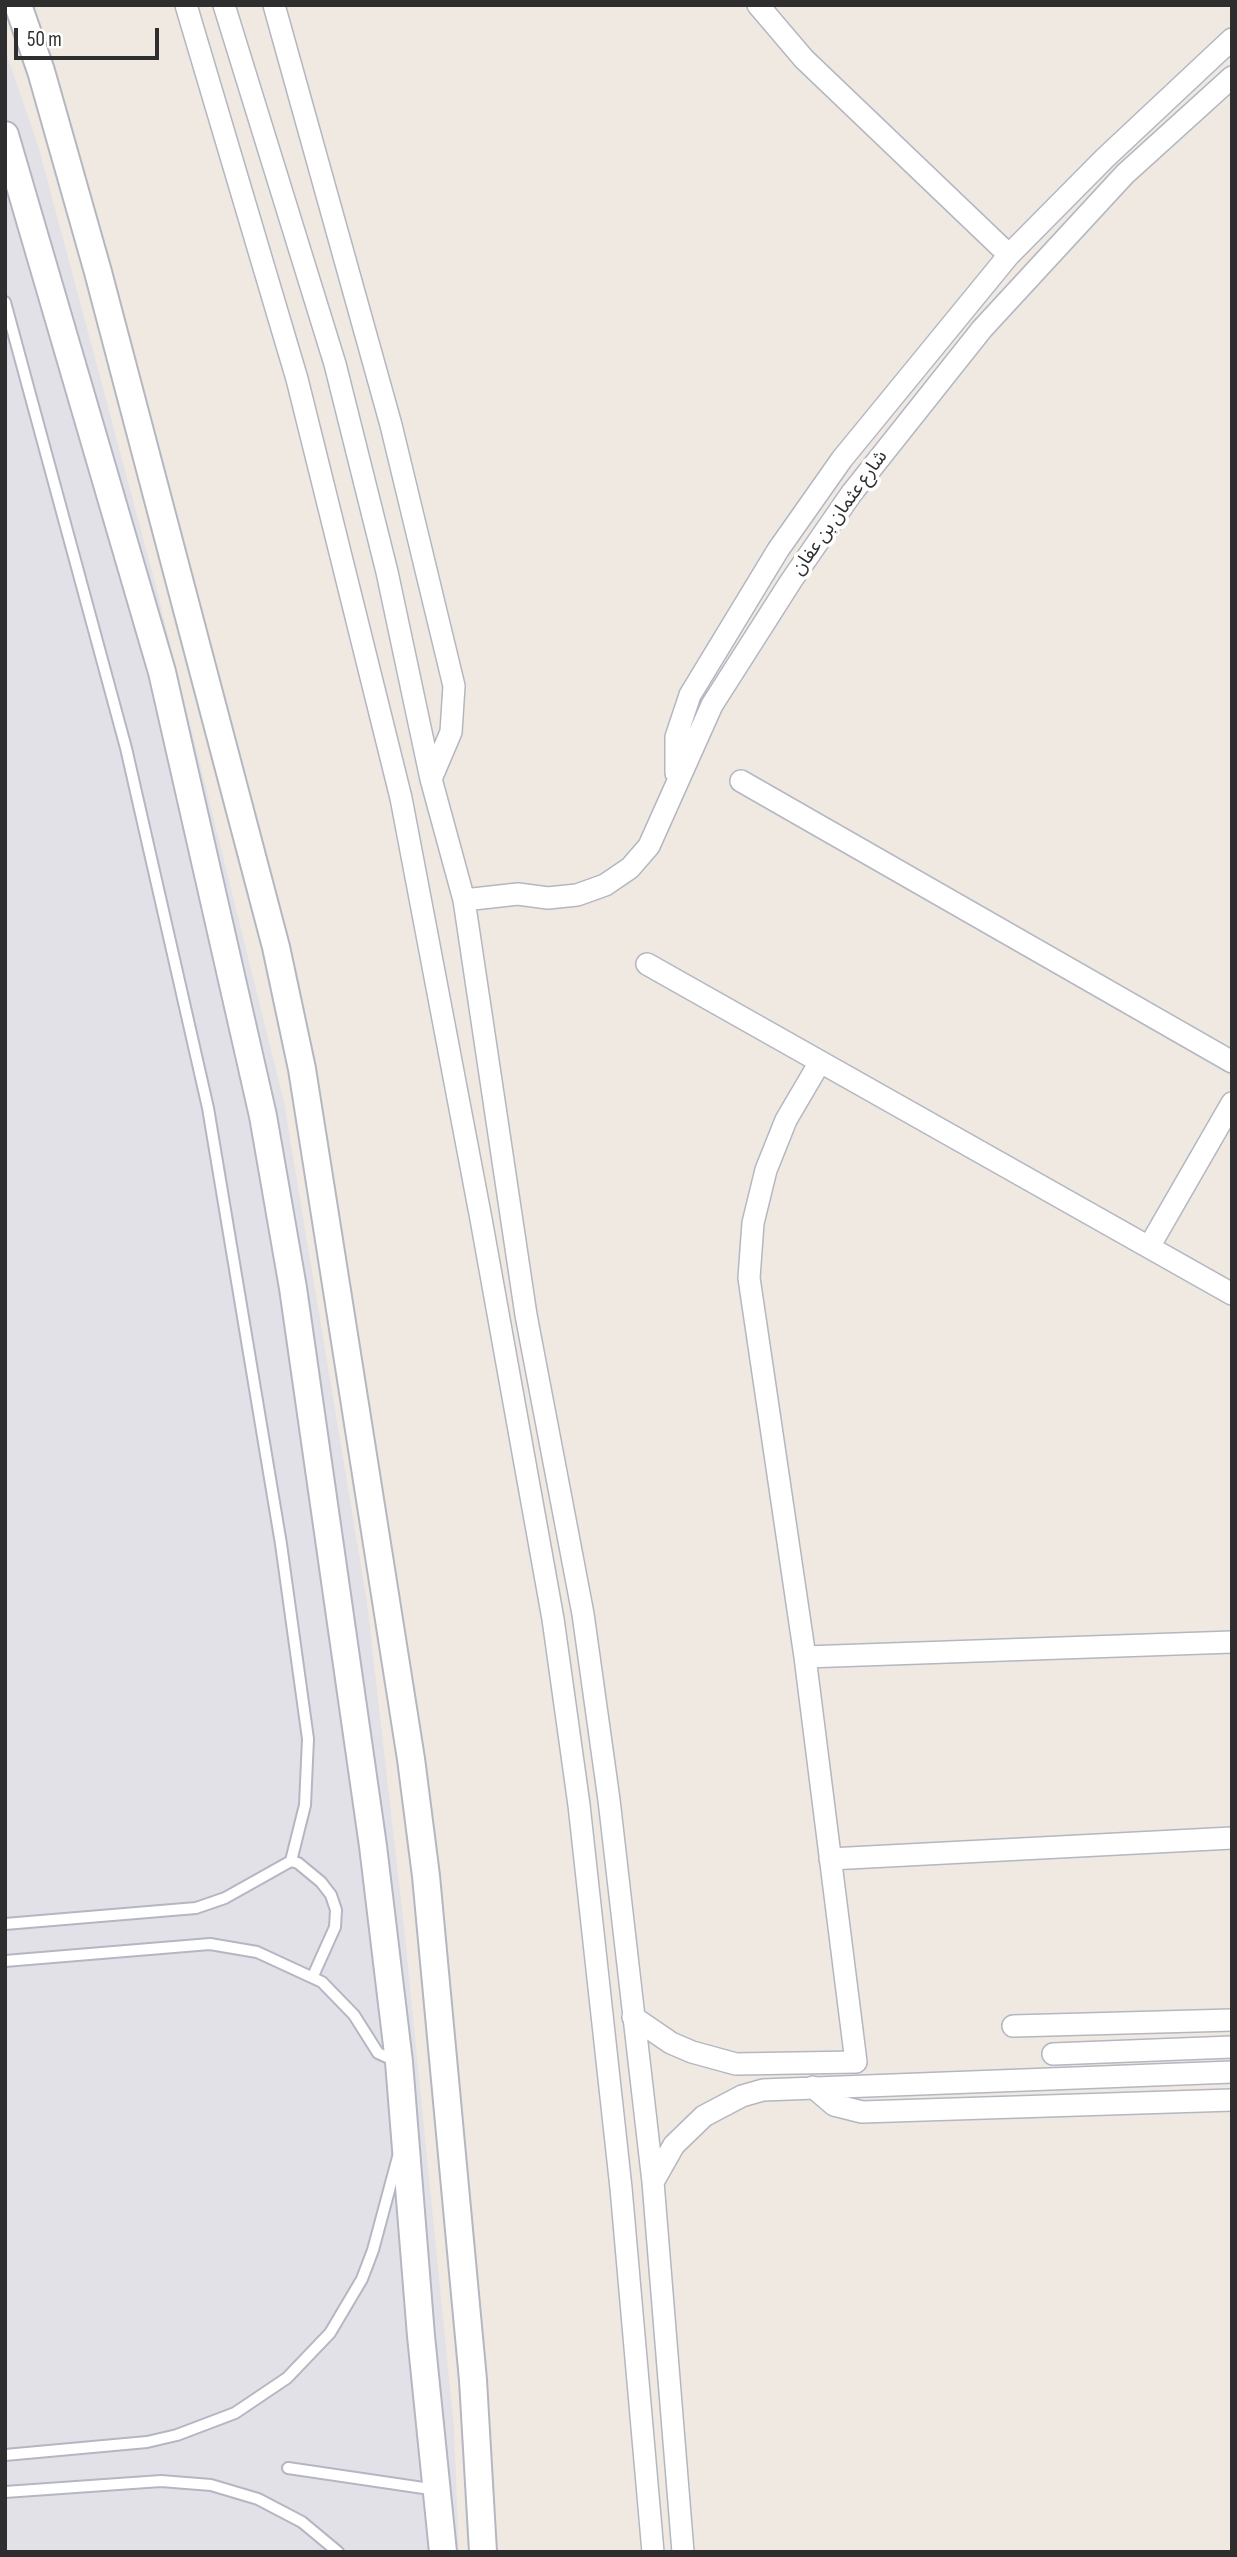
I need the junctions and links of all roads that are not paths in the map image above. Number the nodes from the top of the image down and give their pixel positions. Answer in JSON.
{"nodes":[{"id":1,"x":19,"y":5,"type":"edge"},
{"id":2,"x":186,"y":5,"type":"edge"},
{"id":3,"x":225,"y":5,"type":"edge"},
{"id":4,"x":274,"y":5,"type":"edge"},
{"id":5,"x":758,"y":5,"type":"edge"},
{"id":6,"x":1232,"y":39,"type":"edge"},
{"id":7,"x":1232,"y":76,"type":"edge"},
{"id":8,"x":5,"y":135,"type":"edge"},
{"id":9,"x":265,"y":139,"type":"junction"},
{"id":10,"x":231,"y":151,"type":"junction"},
{"id":11,"x":288,"y":214,"type":"junction"},
{"id":12,"x":253,"y":224,"type":"junction"},
{"id":13,"x":1009,"y":256,"type":"junction"},
{"id":14,"x":5,"y":302,"type":"edge"},
{"id":15,"x":431,"y":779,"type":"junction"},
{"id":16,"x":677,"y":780,"type":"junction"},
{"id":17,"x":741,"y":781,"type":"dead end"},
{"id":18,"x":464,"y":900,"type":"junction"},
{"id":19,"x":648,"y":964,"type":"dead end"},
{"id":20,"x":820,"y":1062,"type":"junction"},
{"id":21,"x":1232,"y":1062,"type":"edge"},
{"id":22,"x":1232,"y":1103,"type":"edge"},
{"id":23,"x":1149,"y":1247,"type":"junction"},
{"id":24,"x":1232,"y":1294,"type":"edge"},
{"id":25,"x":1232,"y":1642,"type":"edge"},
{"id":26,"x":805,"y":1657,"type":"junction"},
{"id":27,"x":1232,"y":1838,"type":"edge"},
{"id":28,"x":830,"y":1859,"type":"junction"},
{"id":29,"x":290,"y":1861,"type":"junction"},
{"id":30,"x":5,"y":1924,"type":"edge"},
{"id":31,"x":5,"y":1961,"type":"edge"},
{"id":32,"x":313,"y":1976,"type":"junction"},
{"id":33,"x":633,"y":2017,"type":"junction"},
{"id":34,"x":1232,"y":2020,"type":"edge"},
{"id":35,"x":1013,"y":2026,"type":"dead end"},
{"id":36,"x":1232,"y":2047,"type":"edge"},
{"id":37,"x":1053,"y":2054,"type":"dead end"},
{"id":38,"x":399,"y":2062,"type":"junction"},
{"id":39,"x":1232,"y":2072,"type":"edge"},
{"id":40,"x":813,"y":2087,"type":"junction"},
{"id":41,"x":1232,"y":2100,"type":"edge"},
{"id":42,"x":405,"y":2131,"type":"junction"},
{"id":43,"x":653,"y":2182,"type":"junction"},
{"id":44,"x":5,"y":2455,"type":"edge"},
{"id":45,"x":288,"y":2468,"type":"dead end"},
{"id":46,"x":5,"y":2492,"type":"edge"},
{"id":47,"x":439,"y":2497,"type":"junction"},
{"id":48,"x":480,"y":2501,"type":"junction"},
{"id":49,"x":338,"y":2552,"type":"edge"},
{"id":50,"x":443,"y":2552,"type":"edge"},
{"id":51,"x":483,"y":2552,"type":"edge"},
{"id":52,"x":653,"y":2552,"type":"edge"},
{"id":53,"x":683,"y":2552,"type":"edge"}],
"edges":[{"from":1,"to":48,"type":"street"},
{"from":2,"to":10,"type":"street"},
{"from":3,"to":9,"type":"street"},
{"from":4,"to":15,"type":"street"},
{"from":5,"to":13,"type":"street"},
{"from":6,"to":13,"type":"street"},
{"from":7,"to":16,"type":"street","name":"شارع عثمان بن عفان"},
{"from":8,"to":38,"type":"street"},
{"from":9,"to":10,"type":"street"},
{"from":9,"to":11,"type":"street"},
{"from":10,"to":12,"type":"street"},
{"from":11,"to":12,"type":"street"},
{"from":11,"to":15,"type":"street"},
{"from":12,"to":52,"type":"street"},
{"from":13,"to":16,"type":"street"},
{"from":14,"to":29,"type":"lane"},
{"from":15,"to":18,"type":"street"},
{"from":16,"to":18,"type":"street","name":"شارع عثمان بن عفان"},
{"from":17,"to":21,"type":"street"},
{"from":18,"to":33,"type":"street"},
{"from":19,"to":20,"type":"street"},
{"from":20,"to":23,"type":"street"},
{"from":20,"to":26,"type":"street"},
{"from":22,"to":23,"type":"street"},
{"from":23,"to":24,"type":"street"},
{"from":25,"to":26,"type":"street"},
{"from":26,"to":28,"type":"street"},
{"from":27,"to":28,"type":"street"},
{"from":28,"to":33,"type":"street"},
{"from":29,"to":30,"type":"lane"},
{"from":29,"to":32,"type":"lane"},
{"from":31,"to":32,"type":"lane"},
{"from":32,"to":38,"type":"lane"},
{"from":33,"to":43,"type":"street"},
{"from":34,"to":35,"type":"street"},
{"from":36,"to":37,"type":"street"},
{"from":38,"to":42,"type":"street"},
{"from":39,"to":40,"type":"street"},
{"from":40,"to":41,"type":"street"},
{"from":40,"to":43,"type":"street"},
{"from":42,"to":44,"type":"lane"},
{"from":42,"to":47,"type":"street"},
{"from":43,"to":53,"type":"street"},
{"from":45,"to":47,"type":"lane"},
{"from":46,"to":49,"type":"lane"},
{"from":47,"to":48,"type":"street"},
{"from":47,"to":50,"type":"street"},
{"from":48,"to":51,"type":"street"}]}
